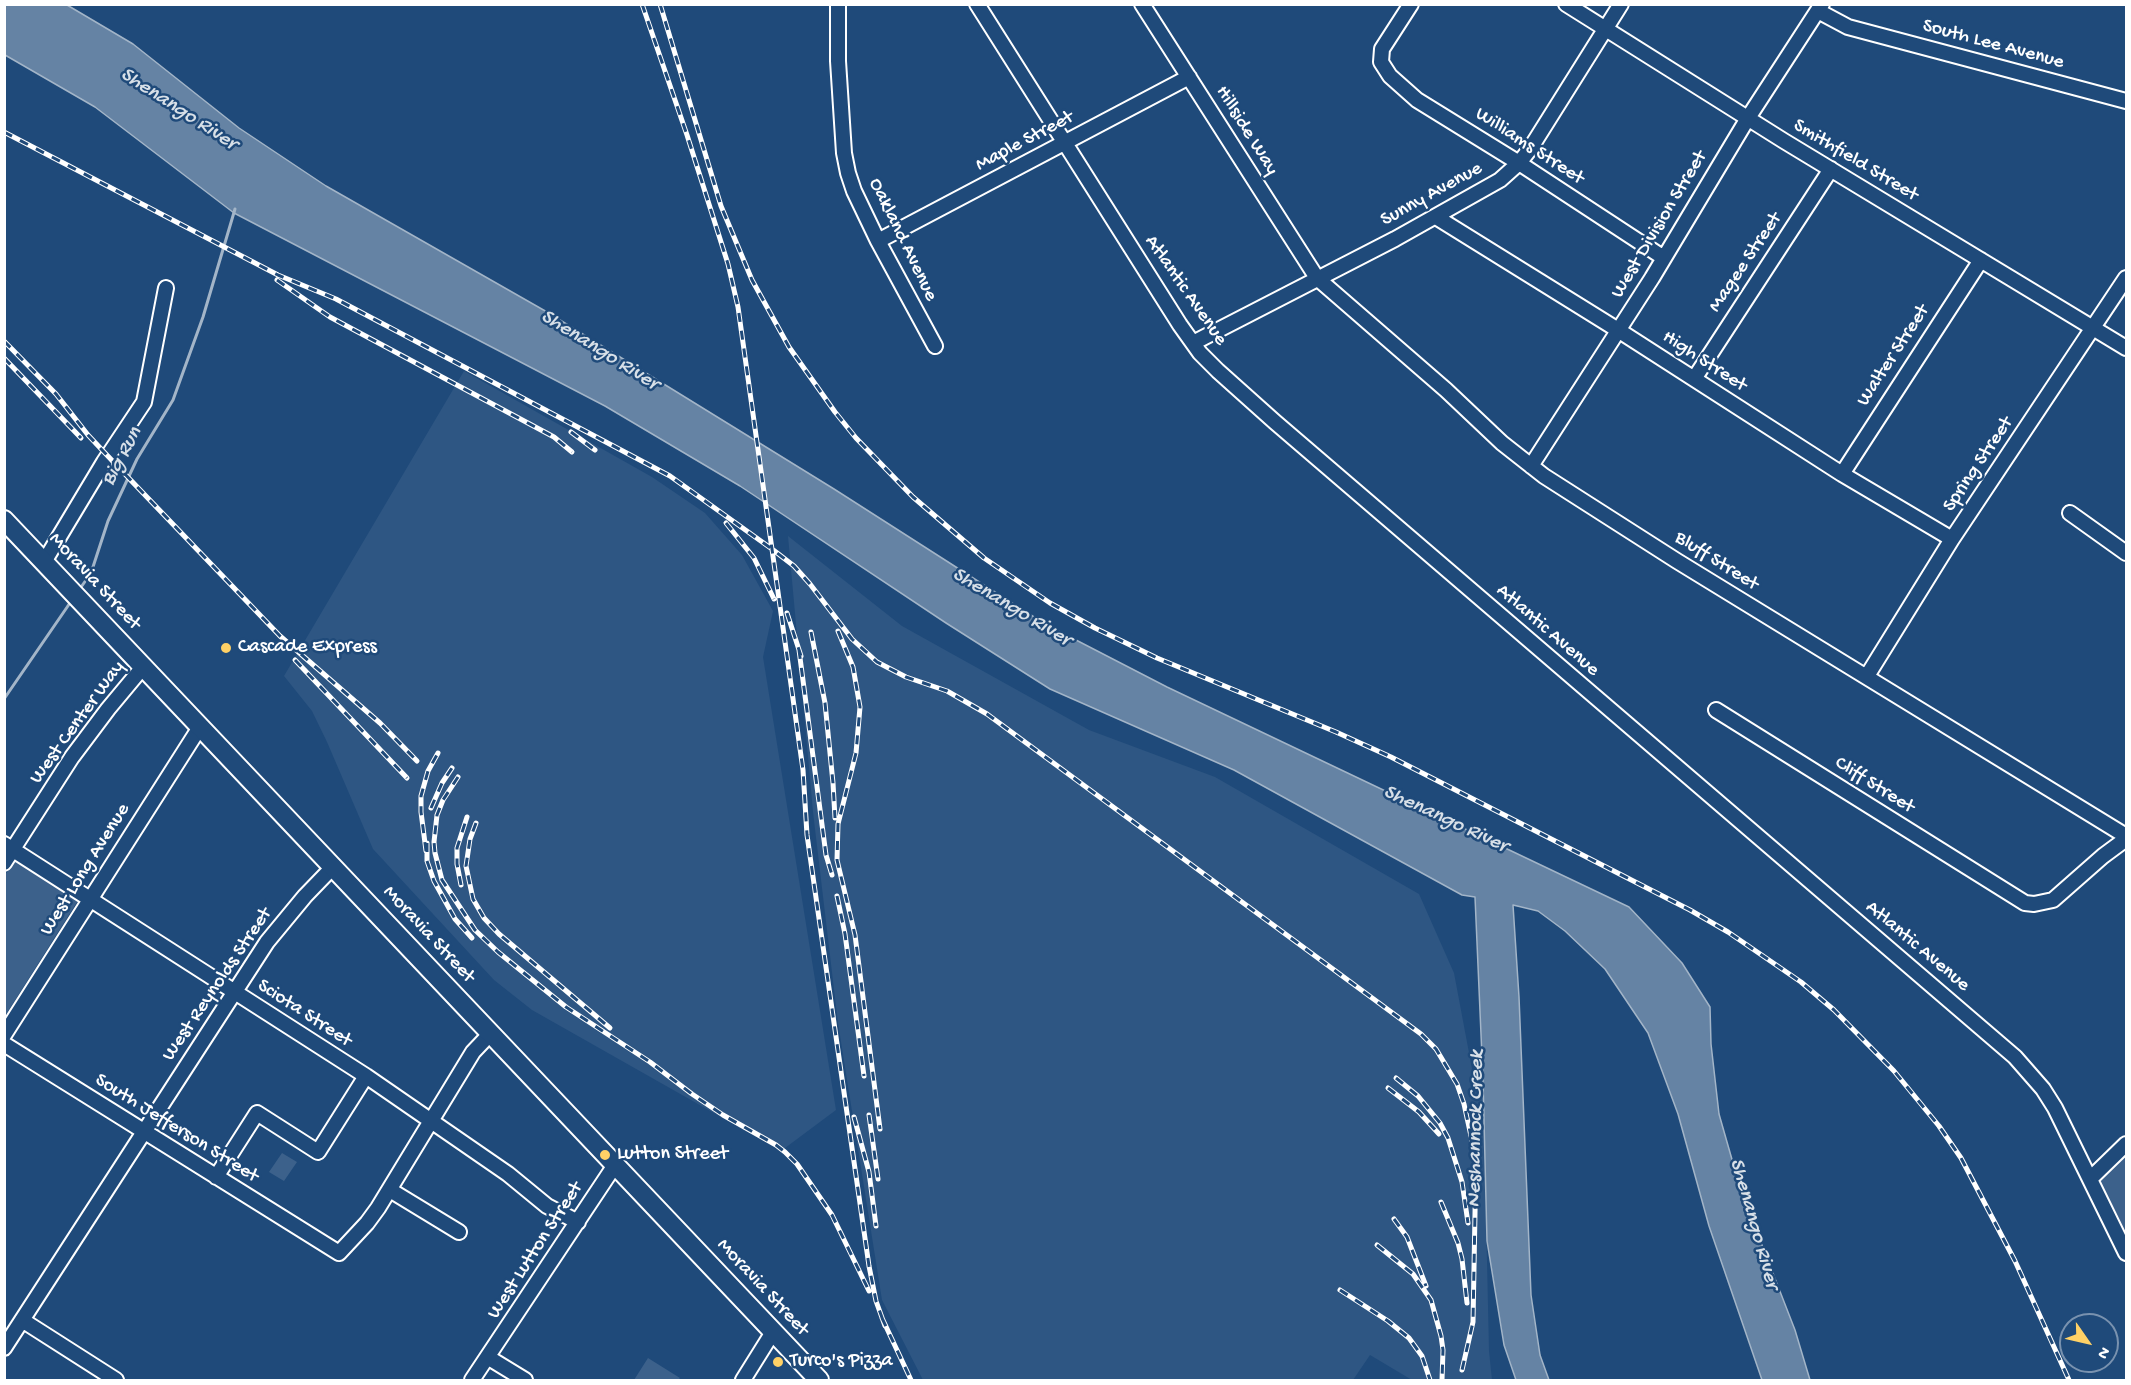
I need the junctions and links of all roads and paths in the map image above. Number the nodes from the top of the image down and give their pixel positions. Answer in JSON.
{"nodes":[{"id":1,"x":838,"y":4,"type":"edge"},
{"id":2,"x":977,"y":4,"type":"edge"},
{"id":3,"x":1142,"y":4,"type":"edge"},
{"id":4,"x":1410,"y":4,"type":"edge"},
{"id":5,"x":1566,"y":4,"type":"edge"},
{"id":6,"x":1621,"y":4,"type":"edge"},
{"id":7,"x":1820,"y":8,"type":"edge"},
{"id":8,"x":1605,"y":29,"type":"junction"},
{"id":9,"x":1189,"y":76,"type":"junction"},
{"id":10,"x":2127,"y":101,"type":"edge"},
{"id":11,"x":1748,"y":118,"type":"junction"},
{"id":12,"x":1065,"y":142,"type":"junction"},
{"id":13,"x":1519,"y":163,"type":"junction"},
{"id":14,"x":1831,"y":169,"type":"junction"},
{"id":15,"x":1436,"y":217,"type":"junction"},
{"id":16,"x":878,"y":242,"type":"junction"},
{"id":17,"x":1664,"y":258,"type":"junction"},
{"id":18,"x":1981,"y":260,"type":"junction"},
{"id":19,"x":1317,"y":278,"type":"junction"},
{"id":20,"x":2127,"y":278,"type":"edge"},
{"id":21,"x":166,"y":288,"type":"dead end"},
{"id":22,"x":2094,"y":329,"type":"junction"},
{"id":23,"x":1618,"y":330,"type":"junction"},
{"id":24,"x":1193,"y":343,"type":"junction"},
{"id":25,"x":935,"y":346,"type":"dead end"},
{"id":26,"x":2127,"y":348,"type":"edge"},
{"id":27,"x":1694,"y":379,"type":"junction"},
{"id":28,"x":1531,"y":466,"type":"junction"},
{"id":29,"x":1842,"y":474,"type":"junction"},
{"id":30,"x":2070,"y":513,"type":"dead end"},
{"id":31,"x":4,"y":520,"type":"edge"},
{"id":32,"x":1952,"y":540,"type":"junction"},
{"id":33,"x":2127,"y":553,"type":"edge"},
{"id":34,"x":44,"y":562,"type":"junction"},
{"id":35,"x":143,"y":667,"type":"junction"},
{"id":36,"x":1867,"y":676,"type":"junction"},
{"id":37,"x":1716,"y":710,"type":"dead end"},
{"id":38,"x":200,"y":727,"type":"junction"},
{"id":39,"x":2127,"y":838,"type":"edge"},
{"id":40,"x":9,"y":847,"type":"edge"},
{"id":41,"x":4,"y":863,"type":"edge"},
{"id":42,"x":333,"y":867,"type":"junction"},
{"id":43,"x":90,"y":899,"type":"junction"},
{"id":44,"x":235,"y":992,"type":"junction"},
{"id":45,"x":491,"y":1033,"type":"junction"},
{"id":46,"x":4,"y":1035,"type":"edge"},
{"id":47,"x":4,"y":1044,"type":"edge"},
{"id":48,"x":366,"y":1076,"type":"junction"},
{"id":49,"x":432,"y":1120,"type":"junction"},
{"id":50,"x":145,"y":1132,"type":"junction"},
{"id":51,"x":2127,"y":1144,"type":"edge"},
{"id":52,"x":615,"y":1165,"type":"junction"},
{"id":53,"x":216,"y":1177,"type":"junction"},
{"id":54,"x":2090,"y":1179,"type":"junction"},
{"id":55,"x":390,"y":1190,"type":"junction"},
{"id":56,"x":578,"y":1222,"type":"junction"},
{"id":57,"x":459,"y":1232,"type":"dead end"},
{"id":58,"x":2127,"y":1252,"type":"edge"},
{"id":59,"x":22,"y":1320,"type":"junction"},
{"id":60,"x":773,"y":1332,"type":"junction"},
{"id":61,"x":4,"y":1348,"type":"edge"},
{"id":62,"x":489,"y":1358,"type":"junction"},
{"id":63,"x":116,"y":1380,"type":"edge"},
{"id":64,"x":472,"y":1380,"type":"edge"},
{"id":65,"x":525,"y":1380,"type":"edge"},
{"id":66,"x":743,"y":1380,"type":"edge"},
{"id":67,"x":819,"y":1380,"type":"edge"}],
"edges":[{"from":1,"to":16,"type":"street","name":"Oakland Avenue"},
{"from":2,"to":12,"type":"street","name":"Atlantic Avenue"},
{"from":3,"to":9,"type":"street","name":"Hillside Way"},
{"from":4,"to":13,"type":"street","name":"Williams Street"},
{"from":5,"to":8,"type":"street","name":"Smithfield Street"},
{"from":6,"to":8,"type":"street","name":"Sunny Avenue"},
{"from":7,"to":10,"type":"street","name":"South Lee Avenue"},
{"from":7,"to":11,"type":"street","name":"West Division Street"},
{"from":8,"to":11,"type":"street","name":"Smithfield Street"},
{"from":8,"to":13,"type":"street","name":"Sunny Avenue"},
{"from":9,"to":12,"type":"street","name":"Maple Street"},
{"from":9,"to":19,"type":"street","name":"Hillside Way"},
{"from":11,"to":14,"type":"street","name":"Smithfield Street"},
{"from":11,"to":17,"type":"street","name":"West Division Street"},
{"from":12,"to":16,"type":"street","name":"Maple Street"},
{"from":12,"to":24,"type":"street","name":"Atlantic Avenue"},
{"from":13,"to":15,"type":"street","name":"Sunny Avenue"},
{"from":13,"to":17,"type":"street","name":"Williams Street"},
{"from":14,"to":18,"type":"street","name":"Smithfield Street"},
{"from":14,"to":27,"type":"street","name":"Magee Street"},
{"from":15,"to":19,"type":"street","name":"Sunny Avenue"},
{"from":15,"to":23,"type":"street","name":"High Street"},
{"from":16,"to":25,"type":"street","name":"Oakland Avenue"},
{"from":17,"to":23,"type":"street","name":"West Division Street"},
{"from":18,"to":22,"type":"street","name":"Smithfield Street"},
{"from":18,"to":29,"type":"street","name":"Walter Street"},
{"from":19,"to":24,"type":"street","name":"Sunny Avenue"},
{"from":19,"to":28,"type":"street","name":"Bluff Street"},
{"from":20,"to":22,"type":"street","name":"Spring Street"},
{"from":21,"to":34,"type":"street"},
{"from":22,"to":26,"type":"street","name":"Smithfield Street"},
{"from":22,"to":32,"type":"street","name":"Spring Street"},
{"from":23,"to":27,"type":"street","name":"High Street"},
{"from":23,"to":28,"type":"street","name":"West Division Street"},
{"from":24,"to":54,"type":"street","name":"Atlantic Avenue"},
{"from":27,"to":29,"type":"street","name":"High Street"},
{"from":28,"to":36,"type":"street","name":"Bluff Street"},
{"from":29,"to":32,"type":"street","name":"High Street"},
{"from":30,"to":33,"type":"street"},
{"from":31,"to":34,"type":"main road","name":"Moravia Street"},
{"from":32,"to":36,"type":"street","name":"Spring Street"},
{"from":34,"to":35,"type":"main road","name":"Moravia Street"},
{"from":35,"to":38,"type":"main road","name":"Moravia Street"},
{"from":35,"to":40,"type":"street","name":"West Center Way"},
{"from":36,"to":39,"type":"street","name":"Bluff Street"},
{"from":37,"to":39,"type":"street","name":"Cliff Street"},
{"from":38,"to":42,"type":"main road","name":"Moravia Street"},
{"from":38,"to":43,"type":"street","name":"West Long Avenue"},
{"from":40,"to":41,"type":"street","name":"West Center Way"},
{"from":40,"to":43,"type":"street","name":"Sciota Street"},
{"from":42,"to":44,"type":"street","name":"West Reynolds Street"},
{"from":42,"to":45,"type":"main road","name":"Moravia Street"},
{"from":43,"to":44,"type":"street","name":"Sciota Street"},
{"from":43,"to":46,"type":"street","name":"West Long Avenue"},
{"from":44,"to":48,"type":"street","name":"Sciota Street"},
{"from":44,"to":50,"type":"street","name":"West Reynolds Street"},
{"from":45,"to":49,"type":"street"},
{"from":45,"to":52,"type":"main road","name":"Moravia Street"},
{"from":47,"to":50,"type":"street","name":"South Jefferson Street"},
{"from":48,"to":49,"type":"street","name":"Sciota Street"},
{"from":48,"to":53,"type":"street"},
{"from":49,"to":55,"type":"street"},
{"from":49,"to":56,"type":"street","name":"Sciota Street"},
{"from":50,"to":53,"type":"street","name":"South Jefferson Street"},
{"from":50,"to":59,"type":"street","name":"West Reynolds Street"},
{"from":51,"to":54,"type":"street"},
{"from":52,"to":56,"type":"street","name":"West Lutton Street"},
{"from":52,"to":60,"type":"main road","name":"Moravia Street"},
{"from":53,"to":55,"type":"street","name":"South Jefferson Street"},
{"from":54,"to":58,"type":"street","name":"Atlantic Avenue"},
{"from":55,"to":57,"type":"street"},
{"from":56,"to":62,"type":"street","name":"West Lutton Street"},
{"from":59,"to":61,"type":"street","name":"West Reynolds Street"},
{"from":59,"to":63,"type":"street"},
{"from":60,"to":66,"type":"street"},
{"from":60,"to":67,"type":"main road","name":"Moravia Street"},
{"from":62,"to":64,"type":"street","name":"West Lutton Street"},
{"from":62,"to":65,"type":"street"}]}
